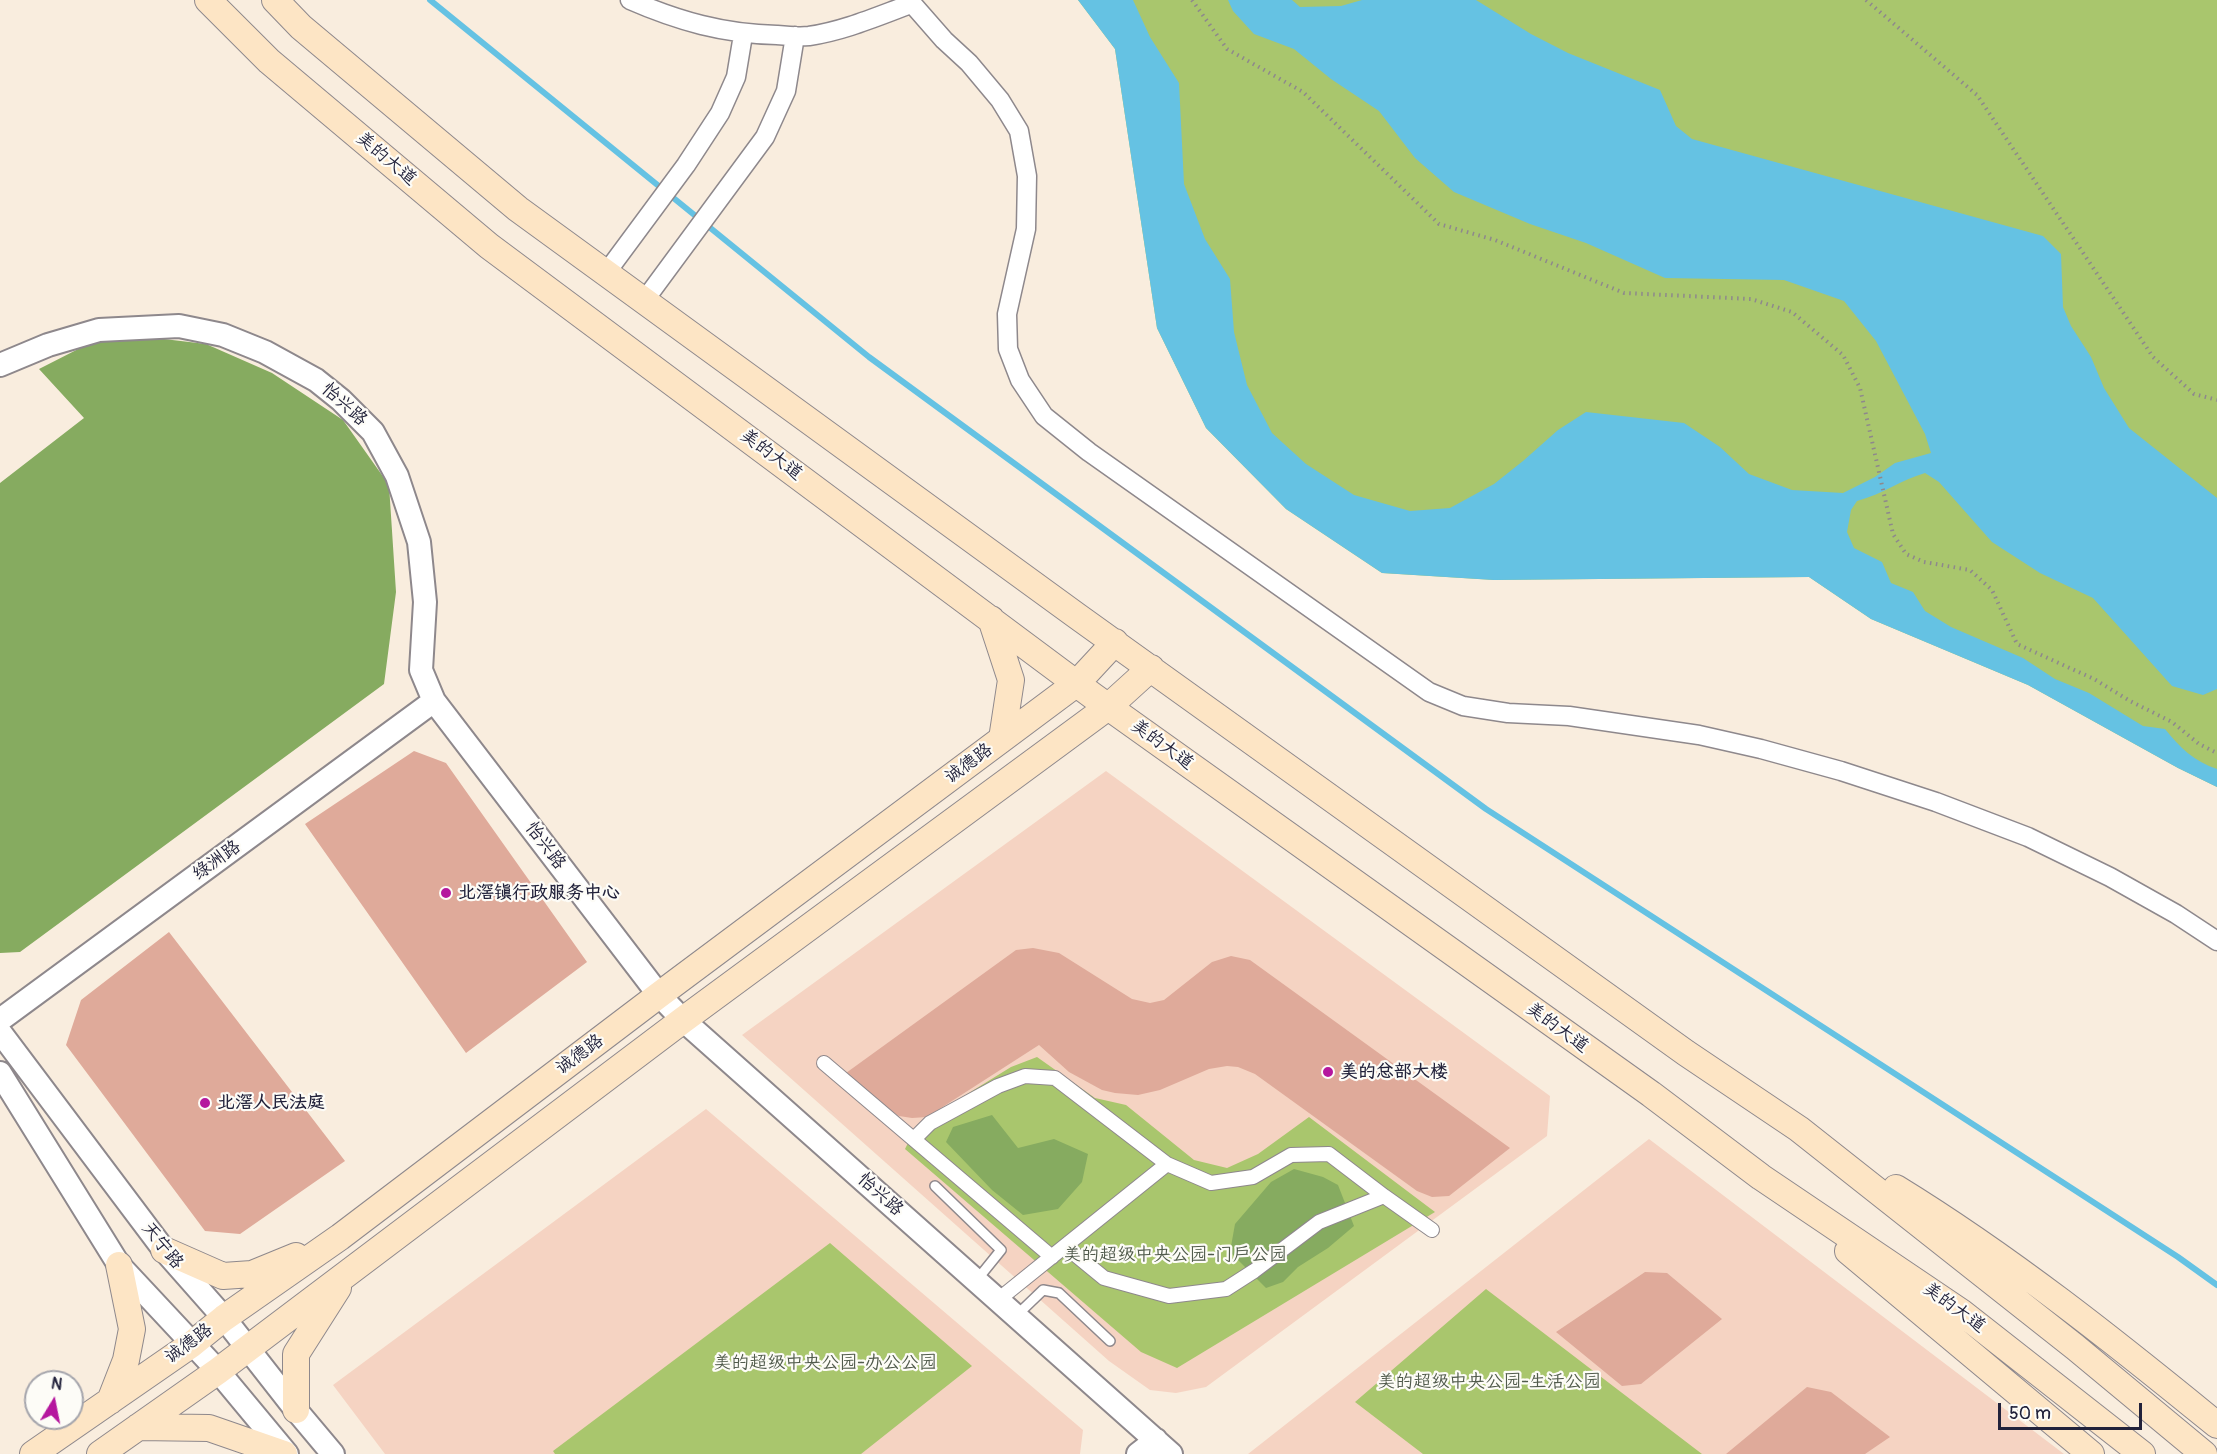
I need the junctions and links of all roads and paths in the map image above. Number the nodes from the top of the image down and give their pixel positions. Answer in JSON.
{"nodes":[{"id":1,"x":208,"y":0,"type":"edge"},
{"id":2,"x":275,"y":0,"type":"edge"},
{"id":3,"x":630,"y":0,"type":"edge"},
{"id":4,"x":1192,"y":0,"type":"edge"},
{"id":5,"x":1866,"y":0,"type":"edge"},
{"id":6,"x":910,"y":2,"type":"edge"},
{"id":7,"x":670,"y":8,"type":"edge"},
{"id":8,"x":743,"y":35,"type":"junction"},
{"id":9,"x":795,"y":36,"type":"junction"},
{"id":10,"x":606,"y":273,"type":"junction"},
{"id":11,"x":644,"y":301,"type":"junction"},
{"id":12,"x":0,"y":365,"type":"edge"},
{"id":13,"x":2217,"y":400,"type":"edge"},
{"id":14,"x":991,"y":619,"type":"junction"},
{"id":15,"x":1115,"y":642,"type":"junction"},
{"id":16,"x":1151,"y":668,"type":"junction"},
{"id":17,"x":1077,"y":683,"type":"junction"},
{"id":18,"x":434,"y":701,"type":"junction"},
{"id":19,"x":1108,"y":707,"type":"junction"},
{"id":20,"x":1002,"y":739,"type":"junction"},
{"id":21,"x":2217,"y":753,"type":"edge"},
{"id":22,"x":2217,"y":941,"type":"edge"},
{"id":23,"x":660,"y":995,"type":"junction"},
{"id":24,"x":0,"y":1020,"type":"edge"},
{"id":25,"x":683,"y":1020,"type":"junction"},
{"id":26,"x":0,"y":1032,"type":"edge"},
{"id":27,"x":824,"y":1063,"type":"dead end"},
{"id":28,"x":0,"y":1073,"type":"edge"},
{"id":29,"x":1799,"y":1129,"type":"junction"},
{"id":30,"x":915,"y":1138,"type":"junction"},
{"id":31,"x":1167,"y":1164,"type":"junction"},
{"id":32,"x":1761,"y":1177,"type":"junction"},
{"id":33,"x":934,"y":1186,"type":"dead end"},
{"id":34,"x":1384,"y":1196,"type":"junction"},
{"id":35,"x":1432,"y":1230,"type":"dead end"},
{"id":36,"x":340,"y":1237,"type":"junction"},
{"id":37,"x":1065,"y":1246,"type":"junction"},
{"id":38,"x":164,"y":1250,"type":"junction"},
{"id":39,"x":1052,"y":1257,"type":"junction"},
{"id":40,"x":118,"y":1265,"type":"junction"},
{"id":41,"x":345,"y":1276,"type":"junction"},
{"id":42,"x":976,"y":1281,"type":"junction"},
{"id":43,"x":998,"y":1300,"type":"junction"},
{"id":44,"x":1016,"y":1316,"type":"junction"},
{"id":45,"x":224,"y":1318,"type":"junction"},
{"id":46,"x":1110,"y":1341,"type":"dead end"},
{"id":47,"x":192,"y":1344,"type":"junction"},
{"id":48,"x":247,"y":1347,"type":"junction"},
{"id":49,"x":218,"y":1371,"type":"junction"},
{"id":50,"x":110,"y":1401,"type":"junction"},
{"id":51,"x":296,"y":1410,"type":"junction"},
{"id":52,"x":2217,"y":1425,"type":"edge"},
{"id":53,"x":138,"y":1428,"type":"junction"},
{"id":54,"x":1164,"y":1447,"type":"edge"},
{"id":55,"x":33,"y":1454,"type":"edge"},
{"id":56,"x":100,"y":1454,"type":"edge"},
{"id":57,"x":286,"y":1454,"type":"edge"},
{"id":58,"x":333,"y":1454,"type":"edge"},
{"id":59,"x":1138,"y":1454,"type":"edge"},
{"id":60,"x":2091,"y":1454,"type":"edge"},
{"id":61,"x":2142,"y":1454,"type":"edge"},
{"id":62,"x":2204,"y":1454,"type":"edge"}],
"edges":[{"from":1,"to":14,"type":"main road","name":"美的大道"},
{"from":2,"to":10,"type":"main road"},
{"from":3,"to":7,"type":"street"},
{"from":4,"to":21,"type":"path"},
{"from":5,"to":13,"type":"path"},
{"from":6,"to":9,"type":"street"},
{"from":6,"to":22,"type":"street"},
{"from":7,"to":8,"type":"street"},
{"from":8,"to":9,"type":"street"},
{"from":8,"to":10,"type":"street"},
{"from":9,"to":11,"type":"street"},
{"from":10,"to":11,"type":"main road"},
{"from":11,"to":15,"type":"main road"},
{"from":12,"to":18,"type":"street","name":"怡兴路"},
{"from":14,"to":17,"type":"main road","name":"美的大道"},
{"from":14,"to":20,"type":"main road"},
{"from":15,"to":16,"type":"main road"},
{"from":15,"to":17,"type":"main road","name":"诚德路"},
{"from":16,"to":19,"type":"main road","name":"诚德路"},
{"from":16,"to":29,"type":"main road"},
{"from":17,"to":19,"type":"main road","name":"美的大道"},
{"from":17,"to":20,"type":"main road","name":"诚德路"},
{"from":18,"to":23,"type":"street","name":"怡兴路"},
{"from":18,"to":24,"type":"street","name":"绿洲路"},
{"from":19,"to":25,"type":"main road","name":"诚德路"},
{"from":19,"to":32,"type":"main road","name":"美的大道"},
{"from":20,"to":23,"type":"main road","name":"诚德路"},
{"from":23,"to":25,"type":"street","name":"怡兴路"},
{"from":23,"to":36,"type":"main road","name":"诚德路"},
{"from":25,"to":41,"type":"main road","name":"诚德路"},
{"from":25,"to":42,"type":"street","name":"怡兴路"},
{"from":26,"to":38,"type":"street","name":"天宁路"},
{"from":27,"to":30,"type":"street"},
{"from":28,"to":40,"type":"street"},
{"from":29,"to":52,"type":"main road"},
{"from":29,"to":62,"type":"main road"},
{"from":30,"to":31,"type":"street"},
{"from":30,"to":39,"type":"street"},
{"from":31,"to":34,"type":"street"},
{"from":31,"to":37,"type":"street"},
{"from":32,"to":60,"type":"main road"},
{"from":32,"to":61,"type":"main road","name":"美的大道"},
{"from":33,"to":42,"type":"lane"},
{"from":34,"to":35,"type":"street"},
{"from":34,"to":37,"type":"street"},
{"from":36,"to":38,"type":"main road"},
{"from":36,"to":45,"type":"main road","name":"诚德路"},
{"from":37,"to":39,"type":"street"},
{"from":38,"to":45,"type":"street","name":"天宁路"},
{"from":39,"to":43,"type":"street"},
{"from":40,"to":47,"type":"street"},
{"from":40,"to":50,"type":"main road"},
{"from":41,"to":48,"type":"main road","name":"诚德路"},
{"from":41,"to":51,"type":"main road"},
{"from":42,"to":43,"type":"street","name":"怡兴路"},
{"from":43,"to":44,"type":"street","name":"怡兴路"},
{"from":44,"to":46,"type":"lane"},
{"from":44,"to":54,"type":"street","name":"怡兴路"},
{"from":45,"to":47,"type":"main road","name":"诚德路"},
{"from":45,"to":48,"type":"street","name":"天宁路"},
{"from":47,"to":49,"type":"street"},
{"from":47,"to":50,"type":"main road","name":"诚德路"},
{"from":48,"to":49,"type":"main road","name":"诚德路"},
{"from":48,"to":51,"type":"street","name":"天宁路"},
{"from":49,"to":53,"type":"main road","name":"诚德路"},
{"from":49,"to":57,"type":"street"},
{"from":50,"to":55,"type":"main road","name":"诚德路"},
{"from":51,"to":58,"type":"street","name":"天宁路"},
{"from":53,"to":56,"type":"main road","name":"诚德路"},
{"from":53,"to":57,"type":"main road"},
{"from":54,"to":59,"type":"street"}]}
